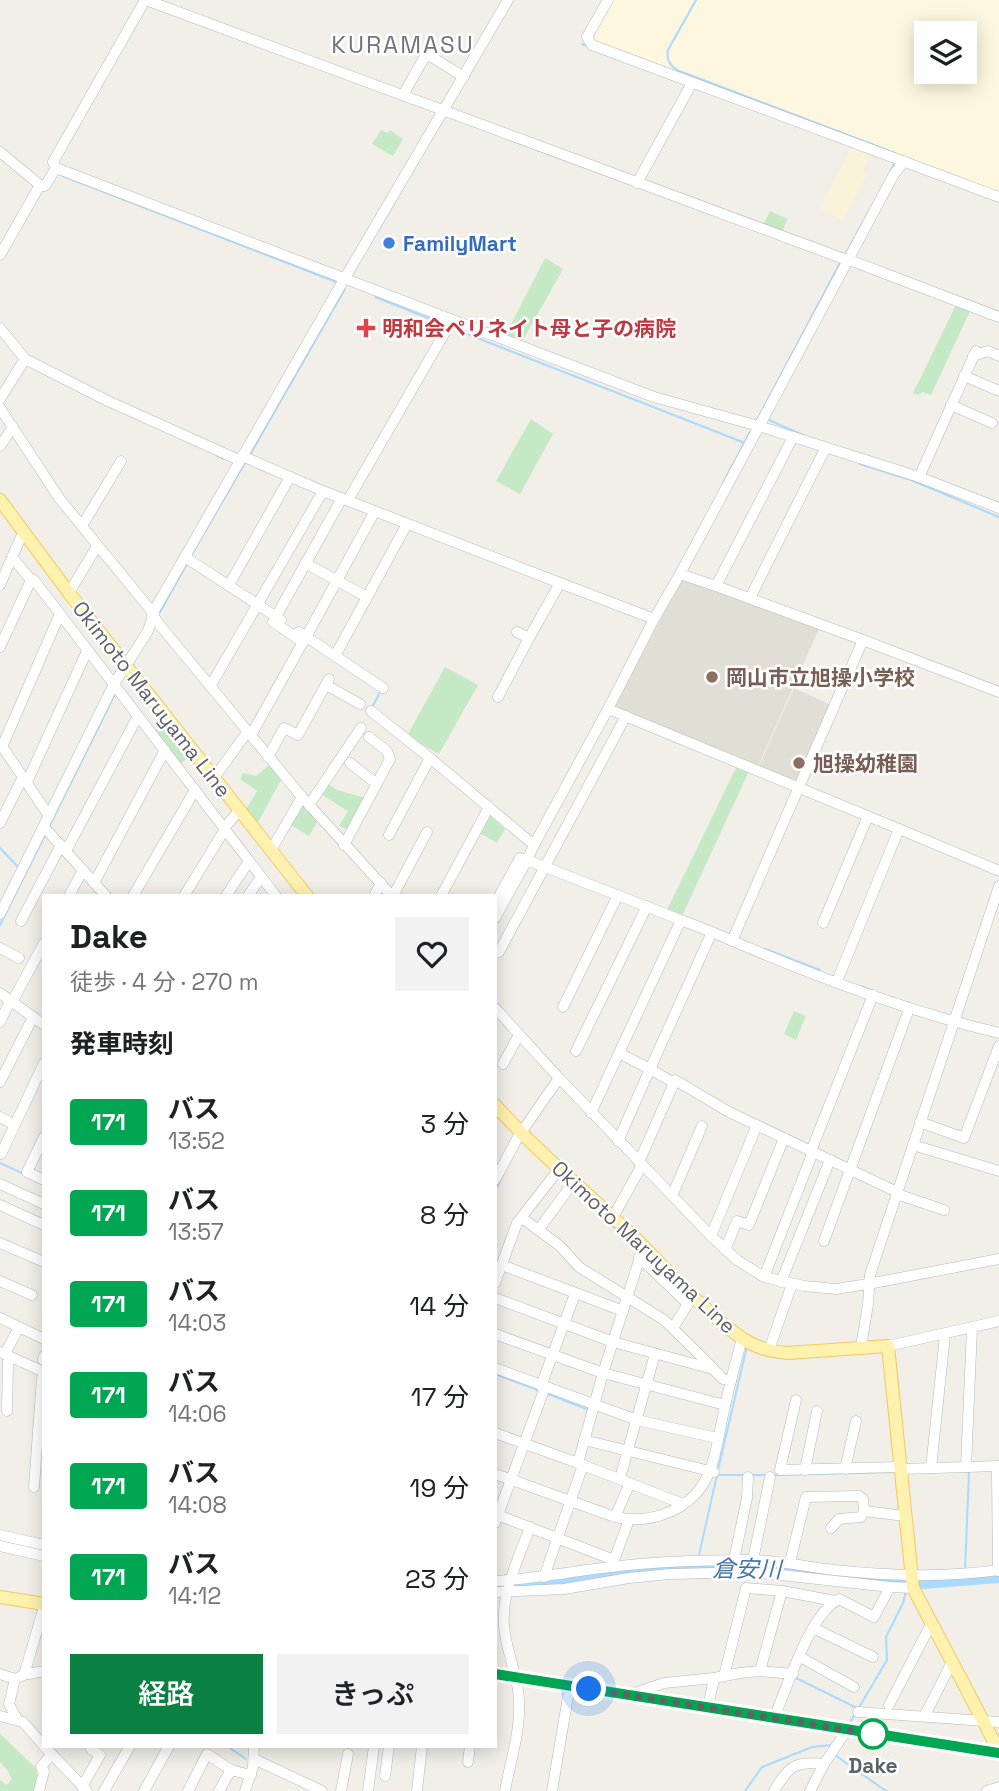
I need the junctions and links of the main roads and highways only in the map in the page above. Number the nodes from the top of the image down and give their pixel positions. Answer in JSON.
{"nodes":[{"id":1,"x":0,"y":500,"type":"edge"},
{"id":2,"x":305,"y":894,"type":"edge"},
{"id":3,"x":497,"y":1107,"type":"edge"},
{"id":4,"x":0,"y":1597,"type":"edge"},
{"id":5,"x":42,"y":1605,"type":"edge"},
{"id":6,"x":497,"y":1674,"type":"edge"},
{"id":7,"x":999,"y":1752,"type":"edge"}],
"edges":[{"from":1,"to":2,"type":"main road","name":"Okimoto Maruyama Line"},
{"from":3,"to":7,"type":"main road","name":"Okimoto Maruyama Line"},
{"from":4,"to":5,"type":"main road"},
{"from":6,"to":7,"type":"main road"}]}
